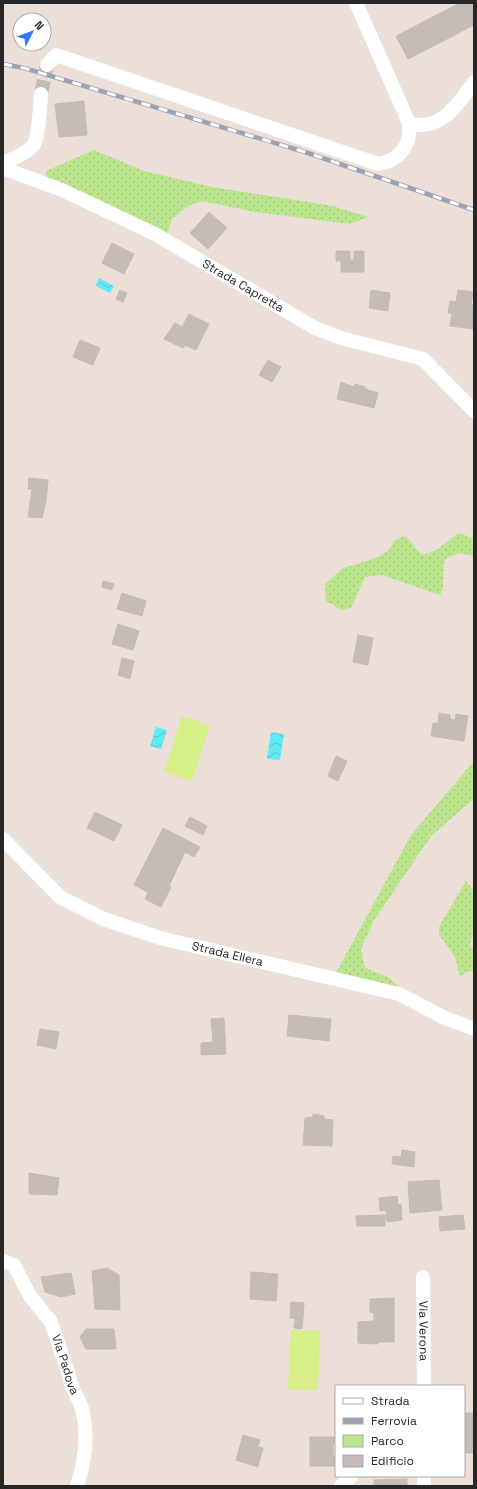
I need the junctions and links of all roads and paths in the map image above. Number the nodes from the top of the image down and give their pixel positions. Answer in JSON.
{"nodes":[{"id":1,"x":356,"y":3,"type":"edge"},
{"id":2,"x":47,"y":65,"type":"dead end"},
{"id":3,"x":474,"y":82,"type":"edge"},
{"id":4,"x":41,"y":94,"type":"tunnel mouth"},
{"id":5,"x":410,"y":123,"type":"junction"},
{"id":6,"x":3,"y":163,"type":"edge"},
{"id":7,"x":3,"y":168,"type":"edge"},
{"id":8,"x":474,"y":411,"type":"edge"},
{"id":9,"x":3,"y":839,"type":"edge"},
{"id":10,"x":474,"y":1029,"type":"edge"},
{"id":11,"x":3,"y":1261,"type":"edge"},
{"id":12,"x":423,"y":1277,"type":"dead end"},
{"id":13,"x":424,"y":1385,"type":"edge"},
{"id":14,"x":351,"y":1477,"type":"edge"},
{"id":15,"x":78,"y":1486,"type":"edge"},
{"id":16,"x":341,"y":1486,"type":"edge"}],
"edges":[{"from":1,"to":5,"type":"street"},
{"from":2,"to":5,"type":"street"},
{"from":3,"to":5,"type":"street"},
{"from":4,"to":6,"type":"street"},
{"from":7,"to":8,"type":"street","name":"Strada Capretta"},
{"from":9,"to":10,"type":"street","name":"Strada Ellera"},
{"from":11,"to":15,"type":"street","name":"Via Padova"},
{"from":12,"to":13,"type":"street","name":"Via Verona"},
{"from":14,"to":16,"type":"street"}]}
